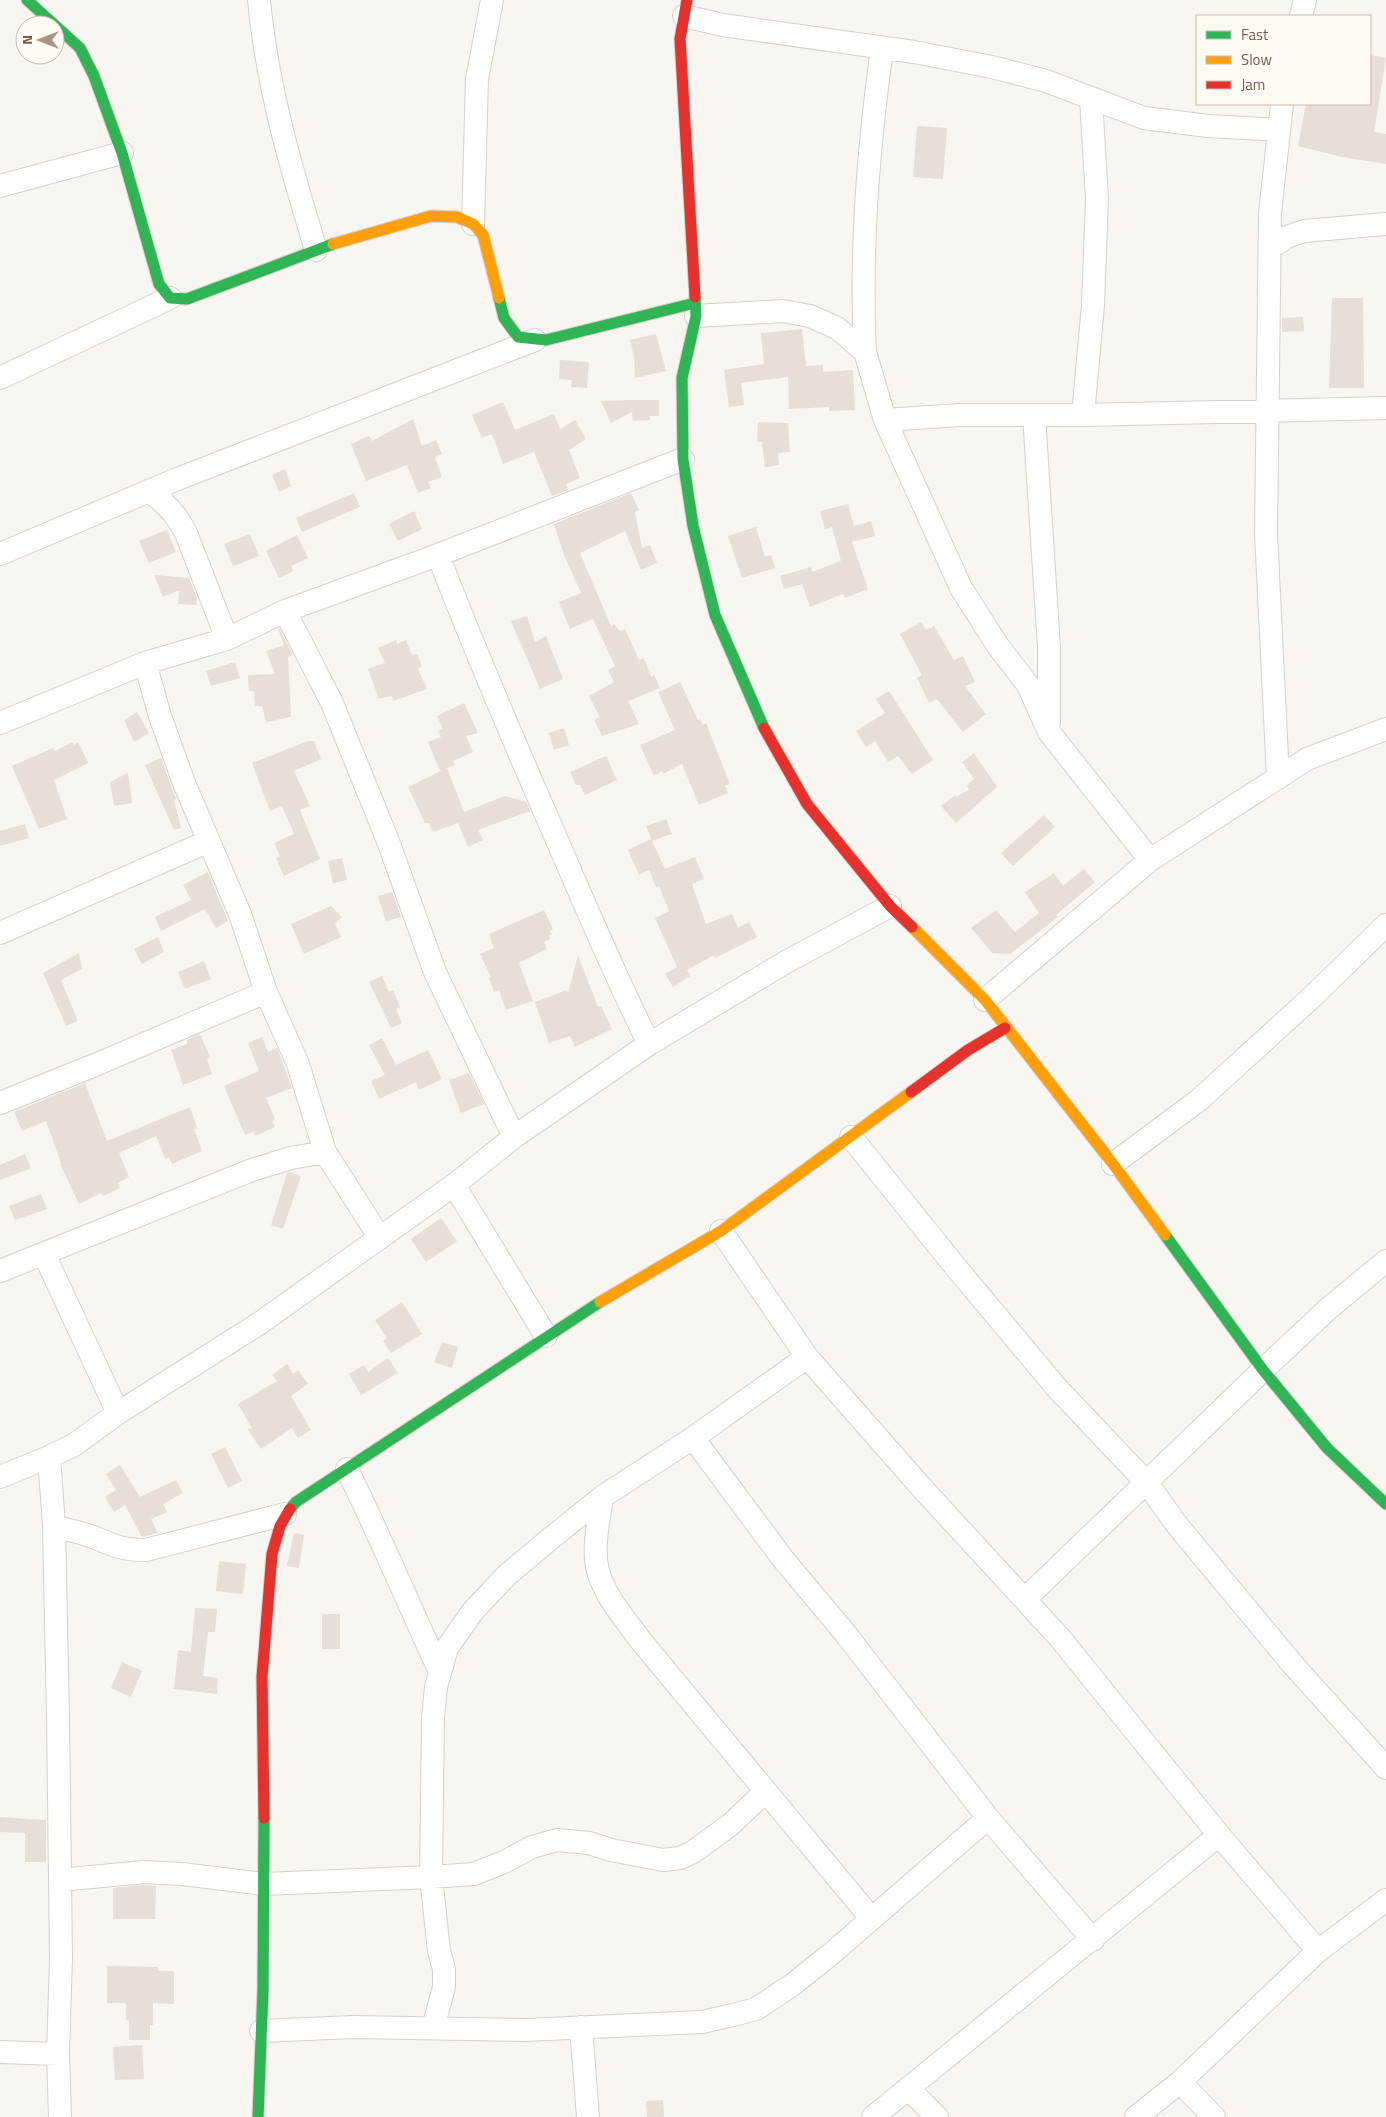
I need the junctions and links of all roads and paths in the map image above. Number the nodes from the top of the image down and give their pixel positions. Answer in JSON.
{"nodes":[{"id":1,"x":27,"y":0,"type":"edge"},
{"id":2,"x":259,"y":0,"type":"edge"},
{"id":3,"x":492,"y":0,"type":"edge"},
{"id":4,"x":1304,"y":0,"type":"edge"},
{"id":5,"x":685,"y":8,"type":"edge"},
{"id":6,"x":1301,"y":15,"type":"edge"},
{"id":7,"x":882,"y":49,"type":"junction"},
{"id":8,"x":1091,"y":98,"type":"junction"},
{"id":9,"x":1282,"y":105,"type":"edge"},
{"id":10,"x":1279,"y":130,"type":"junction"},
{"id":11,"x":122,"y":153,"type":"junction"},
{"id":12,"x":0,"y":186,"type":"edge"},
{"id":13,"x":473,"y":224,"type":"junction"},
{"id":14,"x":1386,"y":224,"type":"edge"},
{"id":15,"x":1270,"y":248,"type":"junction"},
{"id":16,"x":316,"y":250,"type":"junction"},
{"id":17,"x":170,"y":298,"type":"junction"},
{"id":18,"x":695,"y":309,"type":"junction"},
{"id":19,"x":535,"y":340,"type":"junction"},
{"id":20,"x":865,"y":352,"type":"junction"},
{"id":21,"x":0,"y":378,"type":"edge"},
{"id":22,"x":1386,"y":408,"type":"edge"},
{"id":23,"x":1269,"y":410,"type":"junction"},
{"id":24,"x":1034,"y":415,"type":"junction"},
{"id":25,"x":1083,"y":415,"type":"junction"},
{"id":26,"x":885,"y":420,"type":"junction"},
{"id":27,"x":683,"y":459,"type":"junction"},
{"id":28,"x":148,"y":491,"type":"junction"},
{"id":29,"x":0,"y":554,"type":"edge"},
{"id":30,"x":438,"y":555,"type":"junction"},
{"id":31,"x":286,"y":611,"type":"junction"},
{"id":32,"x":227,"y":639,"type":"junction"},
{"id":33,"x":146,"y":663,"type":"junction"},
{"id":34,"x":0,"y":723,"type":"edge"},
{"id":35,"x":1386,"y":729,"type":"edge"},
{"id":36,"x":1050,"y":732,"type":"junction"},
{"id":37,"x":1278,"y":778,"type":"junction"},
{"id":38,"x":209,"y":841,"type":"junction"},
{"id":39,"x":1150,"y":860,"type":"junction"},
{"id":40,"x":890,"y":906,"type":"junction"},
{"id":41,"x":1386,"y":925,"type":"edge"},
{"id":42,"x":0,"y":933,"type":"edge"},
{"id":43,"x":266,"y":992,"type":"junction"},
{"id":44,"x":985,"y":1000,"type":"junction"},
{"id":45,"x":1005,"y":1028,"type":"junction"},
{"id":46,"x":649,"y":1044,"type":"junction"},
{"id":47,"x":0,"y":1103,"type":"edge"},
{"id":48,"x":851,"y":1136,"type":"junction"},
{"id":49,"x":514,"y":1138,"type":"junction"},
{"id":50,"x":325,"y":1152,"type":"junction"},
{"id":51,"x":1113,"y":1164,"type":"junction"},
{"id":52,"x":454,"y":1185,"type":"junction"},
{"id":53,"x":721,"y":1231,"type":"junction"},
{"id":54,"x":380,"y":1238,"type":"junction"},
{"id":55,"x":44,"y":1254,"type":"junction"},
{"id":56,"x":1386,"y":1261,"type":"edge"},
{"id":57,"x":0,"y":1271,"type":"edge"},
{"id":58,"x":546,"y":1336,"type":"junction"},
{"id":59,"x":807,"y":1357,"type":"junction"},
{"id":60,"x":1263,"y":1370,"type":"junction"},
{"id":61,"x":118,"y":1413,"type":"junction"},
{"id":62,"x":692,"y":1438,"type":"junction"},
{"id":63,"x":49,"y":1457,"type":"junction"},
{"id":64,"x":347,"y":1469,"type":"junction"},
{"id":65,"x":2,"y":1473,"type":"edge"},
{"id":66,"x":1147,"y":1483,"type":"junction"},
{"id":67,"x":602,"y":1497,"type":"junction"},
{"id":68,"x":1386,"y":1504,"type":"edge"},
{"id":69,"x":285,"y":1514,"type":"junction"},
{"id":70,"x":54,"y":1526,"type":"junction"},
{"id":71,"x":1025,"y":1600,"type":"junction"},
{"id":72,"x":440,"y":1672,"type":"junction"},
{"id":73,"x":1386,"y":1768,"type":"edge"},
{"id":74,"x":765,"y":1792,"type":"junction"},
{"id":75,"x":988,"y":1818,"type":"junction"},
{"id":76,"x":1219,"y":1835,"type":"junction"},
{"id":77,"x":431,"y":1878,"type":"junction"},
{"id":78,"x":60,"y":1880,"type":"junction"},
{"id":79,"x":264,"y":1884,"type":"junction"},
{"id":80,"x":1386,"y":1900,"type":"edge"},
{"id":81,"x":872,"y":1918,"type":"junction"},
{"id":82,"x":1093,"y":1940,"type":"junction"},
{"id":83,"x":1318,"y":1951,"type":"junction"},
{"id":84,"x":581,"y":2027,"type":"junction"},
{"id":85,"x":433,"y":2028,"type":"junction"},
{"id":86,"x":261,"y":2030,"type":"junction"},
{"id":87,"x":0,"y":2052,"type":"edge"},
{"id":88,"x":58,"y":2054,"type":"junction"},
{"id":89,"x":1180,"y":2082,"type":"junction"},
{"id":90,"x":908,"y":2088,"type":"junction"},
{"id":91,"x":60,"y":2117,"type":"edge"},
{"id":92,"x":258,"y":2117,"type":"edge"},
{"id":93,"x":588,"y":2117,"type":"edge"},
{"id":94,"x":872,"y":2117,"type":"edge"},
{"id":95,"x":937,"y":2117,"type":"edge"},
{"id":96,"x":1136,"y":2117,"type":"edge"},
{"id":97,"x":1214,"y":2117,"type":"edge"}],
"edges":[{"from":1,"to":11,"type":"street"},
{"from":2,"to":16,"type":"street"},
{"from":3,"to":13,"type":"street"},
{"from":4,"to":6,"type":"street"},
{"from":5,"to":7,"type":"street"},
{"from":5,"to":18,"type":"street"},
{"from":7,"to":8,"type":"street"},
{"from":7,"to":20,"type":"street"},
{"from":8,"to":10,"type":"street"},
{"from":8,"to":25,"type":"street"},
{"from":9,"to":10,"type":"street"},
{"from":10,"to":15,"type":"street"},
{"from":11,"to":12,"type":"street"},
{"from":11,"to":17,"type":"street"},
{"from":13,"to":16,"type":"street"},
{"from":13,"to":19,"type":"street"},
{"from":14,"to":15,"type":"street"},
{"from":15,"to":23,"type":"street"},
{"from":16,"to":17,"type":"street"},
{"from":17,"to":21,"type":"street"},
{"from":18,"to":19,"type":"street"},
{"from":18,"to":20,"type":"street"},
{"from":18,"to":27,"type":"street"},
{"from":19,"to":28,"type":"street"},
{"from":20,"to":26,"type":"street"},
{"from":22,"to":23,"type":"street"},
{"from":23,"to":25,"type":"street"},
{"from":23,"to":37,"type":"street"},
{"from":24,"to":25,"type":"street"},
{"from":24,"to":26,"type":"street"},
{"from":24,"to":36,"type":"street"},
{"from":26,"to":36,"type":"street"},
{"from":27,"to":30,"type":"street"},
{"from":27,"to":40,"type":"street"},
{"from":28,"to":29,"type":"street"},
{"from":28,"to":32,"type":"street"},
{"from":30,"to":31,"type":"street"},
{"from":30,"to":46,"type":"street"},
{"from":31,"to":32,"type":"street"},
{"from":31,"to":49,"type":"street"},
{"from":32,"to":33,"type":"street"},
{"from":33,"to":34,"type":"street"},
{"from":33,"to":38,"type":"street"},
{"from":35,"to":37,"type":"street"},
{"from":36,"to":39,"type":"street"},
{"from":37,"to":39,"type":"street"},
{"from":38,"to":42,"type":"street"},
{"from":38,"to":43,"type":"street"},
{"from":39,"to":44,"type":"street"},
{"from":40,"to":44,"type":"street"},
{"from":40,"to":46,"type":"street"},
{"from":41,"to":51,"type":"street"},
{"from":43,"to":47,"type":"street"},
{"from":43,"to":50,"type":"street"},
{"from":44,"to":45,"type":"street"},
{"from":45,"to":48,"type":"street"},
{"from":45,"to":51,"type":"street"},
{"from":46,"to":49,"type":"street"},
{"from":48,"to":53,"type":"street"},
{"from":48,"to":66,"type":"street"},
{"from":49,"to":52,"type":"street"},
{"from":50,"to":54,"type":"street"},
{"from":50,"to":55,"type":"street"},
{"from":51,"to":60,"type":"street"},
{"from":52,"to":54,"type":"street"},
{"from":52,"to":58,"type":"street"},
{"from":53,"to":58,"type":"street"},
{"from":53,"to":59,"type":"street"},
{"from":54,"to":61,"type":"street"},
{"from":55,"to":57,"type":"street"},
{"from":55,"to":61,"type":"street"},
{"from":56,"to":60,"type":"street"},
{"from":58,"to":64,"type":"street"},
{"from":59,"to":62,"type":"street"},
{"from":59,"to":71,"type":"street"},
{"from":60,"to":66,"type":"street"},
{"from":60,"to":68,"type":"street"},
{"from":61,"to":63,"type":"street"},
{"from":62,"to":67,"type":"street"},
{"from":62,"to":75,"type":"street"},
{"from":63,"to":65,"type":"street"},
{"from":63,"to":70,"type":"street"},
{"from":64,"to":69,"type":"street"},
{"from":64,"to":72,"type":"street"},
{"from":66,"to":71,"type":"street"},
{"from":66,"to":73,"type":"street"},
{"from":67,"to":72,"type":"street"},
{"from":67,"to":74,"type":"street"},
{"from":69,"to":70,"type":"street"},
{"from":69,"to":79,"type":"street"},
{"from":70,"to":78,"type":"street"},
{"from":71,"to":76,"type":"street"},
{"from":72,"to":77,"type":"street"},
{"from":74,"to":77,"type":"street"},
{"from":74,"to":81,"type":"street"},
{"from":75,"to":81,"type":"street"},
{"from":75,"to":82,"type":"street"},
{"from":76,"to":82,"type":"street"},
{"from":76,"to":83,"type":"street"},
{"from":77,"to":79,"type":"street"},
{"from":77,"to":85,"type":"street"},
{"from":78,"to":79,"type":"street"},
{"from":78,"to":88,"type":"street"},
{"from":79,"to":86,"type":"street"},
{"from":80,"to":83,"type":"street"},
{"from":81,"to":84,"type":"street"},
{"from":82,"to":90,"type":"street"},
{"from":83,"to":89,"type":"street"},
{"from":84,"to":85,"type":"street"},
{"from":84,"to":93,"type":"street"},
{"from":85,"to":86,"type":"street"},
{"from":86,"to":92,"type":"street"},
{"from":87,"to":88,"type":"street"},
{"from":88,"to":91,"type":"street"},
{"from":89,"to":96,"type":"street"},
{"from":89,"to":97,"type":"street"},
{"from":90,"to":94,"type":"street"},
{"from":90,"to":95,"type":"street"}]}
